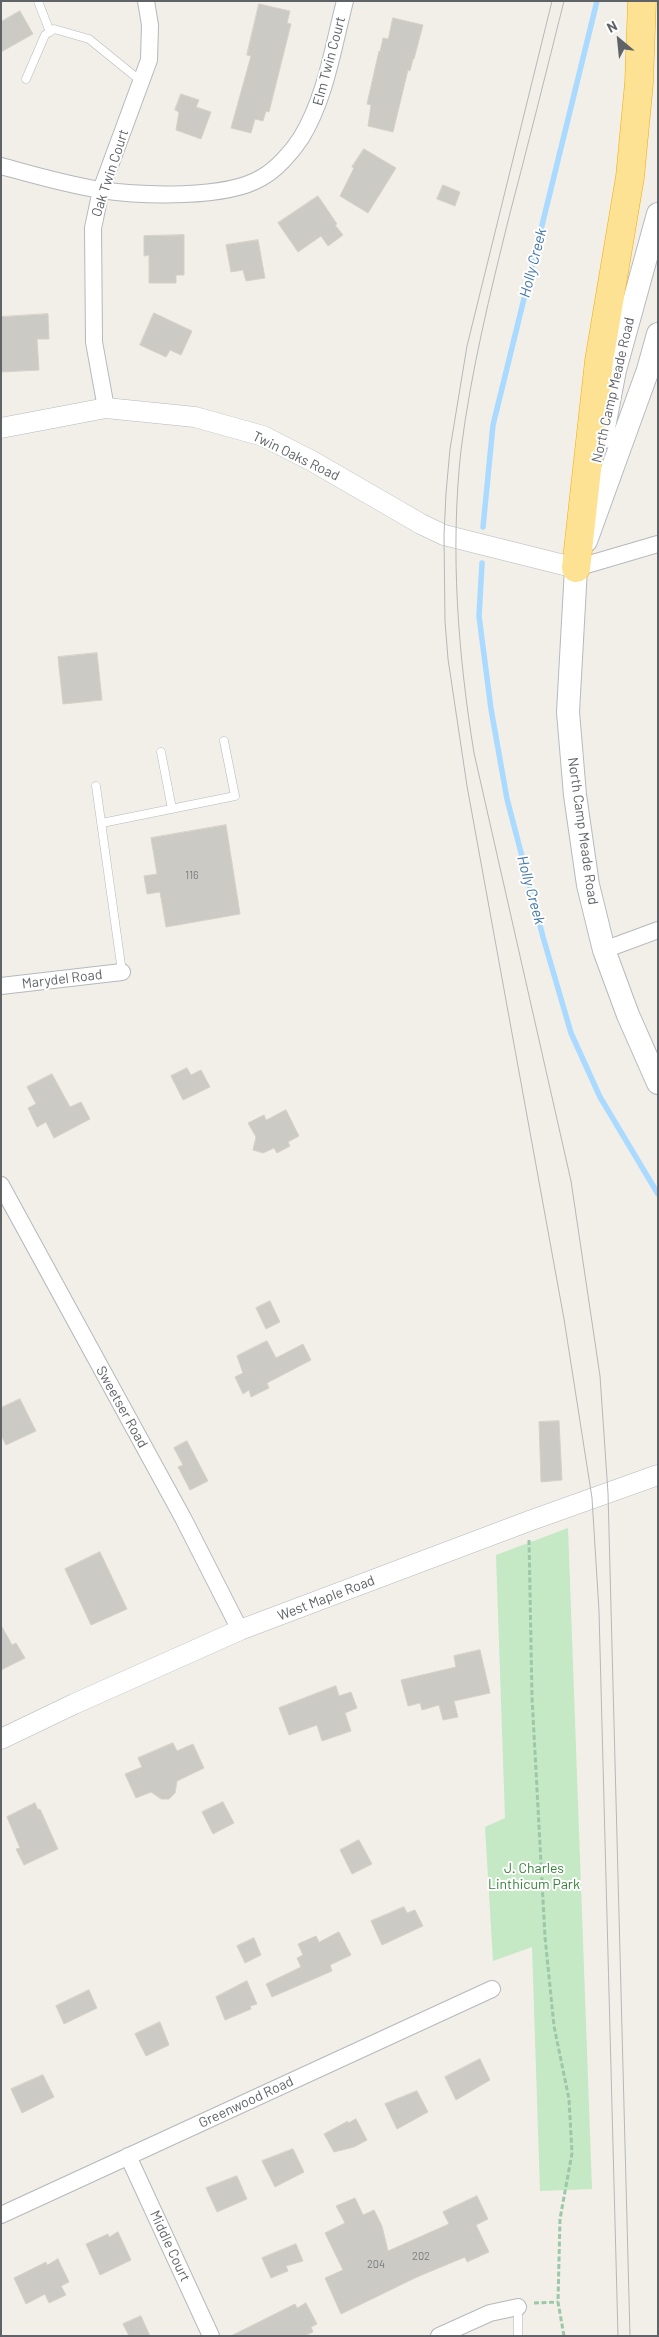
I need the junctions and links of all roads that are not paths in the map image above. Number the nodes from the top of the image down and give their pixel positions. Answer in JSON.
{"nodes":[{"id":1,"x":38,"y":1,"type":"edge"},
{"id":2,"x":146,"y":1,"type":"edge"},
{"id":3,"x":345,"y":1,"type":"edge"},
{"id":4,"x":642,"y":1,"type":"edge"},
{"id":5,"x":50,"y":32,"type":"junction"},
{"id":6,"x":26,"y":79,"type":"dead end"},
{"id":7,"x":142,"y":82,"type":"junction"},
{"id":8,"x":1,"y":166,"type":"edge"},
{"id":9,"x":102,"y":190,"type":"junction"},
{"id":10,"x":658,"y":214,"type":"edge"},
{"id":11,"x":658,"y":334,"type":"edge"},
{"id":12,"x":106,"y":408,"type":"junction"},
{"id":13,"x":1,"y":428,"type":"edge"},
{"id":14,"x":658,"y":544,"type":"edge"},
{"id":15,"x":576,"y":568,"type":"junction"},
{"id":16,"x":224,"y":741,"type":"dead end"},
{"id":17,"x":161,"y":752,"type":"dead end"},
{"id":18,"x":96,"y":786,"type":"dead end"},
{"id":19,"x":172,"y":809,"type":"junction"},
{"id":20,"x":102,"y":823,"type":"junction"},
{"id":21,"x":658,"y":930,"type":"edge"},
{"id":22,"x":604,"y":950,"type":"junction"},
{"id":23,"x":122,"y":972,"type":"joint"},
{"id":24,"x":1,"y":986,"type":"edge"},
{"id":25,"x":658,"y":1083,"type":"edge"},
{"id":26,"x":1,"y":1185,"type":"edge"},
{"id":27,"x":658,"y":1475,"type":"edge"},
{"id":28,"x":240,"y":1630,"type":"junction"},
{"id":29,"x":1,"y":1739,"type":"edge"},
{"id":30,"x":492,"y":1989,"type":"dead end"},
{"id":31,"x":128,"y":2156,"type":"junction"},
{"id":32,"x":1,"y":2215,"type":"edge"},
{"id":33,"x":518,"y":2307,"type":"joint"},
{"id":34,"x":212,"y":2336,"type":"edge"},
{"id":35,"x":439,"y":2336,"type":"edge"},
{"id":36,"x":518,"y":2336,"type":"edge"}],
"edges":[{"from":1,"to":5,"type":"lane"},
{"from":2,"to":7,"type":"street","name":"Oak Twin Court"},
{"from":3,"to":9,"type":"street","name":"Elm Twin Court"},
{"from":4,"to":15,"type":"highway"},
{"from":5,"to":6,"type":"lane"},
{"from":5,"to":7,"type":"lane"},
{"from":7,"to":9,"type":"street","name":"Oak Twin Court"},
{"from":8,"to":9,"type":"street","name":"Elm Twin Court"},
{"from":9,"to":12,"type":"street","name":"Oak Twin Court"},
{"from":10,"to":15,"type":"main road","name":"North Camp Meade Road"},
{"from":11,"to":15,"type":"main road","name":"North Camp Meade Road"},
{"from":12,"to":13,"type":"street","name":"Twin Oaks Road"},
{"from":12,"to":15,"type":"street","name":"Twin Oaks Road"},
{"from":14,"to":15,"type":"street"},
{"from":15,"to":22,"type":"main road","name":"North Camp Meade Road"},
{"from":16,"to":19,"type":"lane"},
{"from":17,"to":19,"type":"lane"},
{"from":18,"to":20,"type":"lane"},
{"from":19,"to":20,"type":"lane"},
{"from":20,"to":23,"type":"lane"},
{"from":21,"to":22,"type":"street"},
{"from":22,"to":25,"type":"main road","name":"North Camp Meade Road"},
{"from":23,"to":24,"type":"street","name":"Marydel Road"},
{"from":26,"to":28,"type":"street","name":"Sweetser Road"},
{"from":27,"to":28,"type":"street","name":"West Maple Road"},
{"from":28,"to":29,"type":"street","name":"West Maple Road"},
{"from":30,"to":31,"type":"street","name":"Greenwood Road"},
{"from":31,"to":32,"type":"street","name":"Greenwood Road"},
{"from":31,"to":34,"type":"street","name":"Middle Court"},
{"from":33,"to":35,"type":"street"},
{"from":33,"to":36,"type":"lane"}]}
